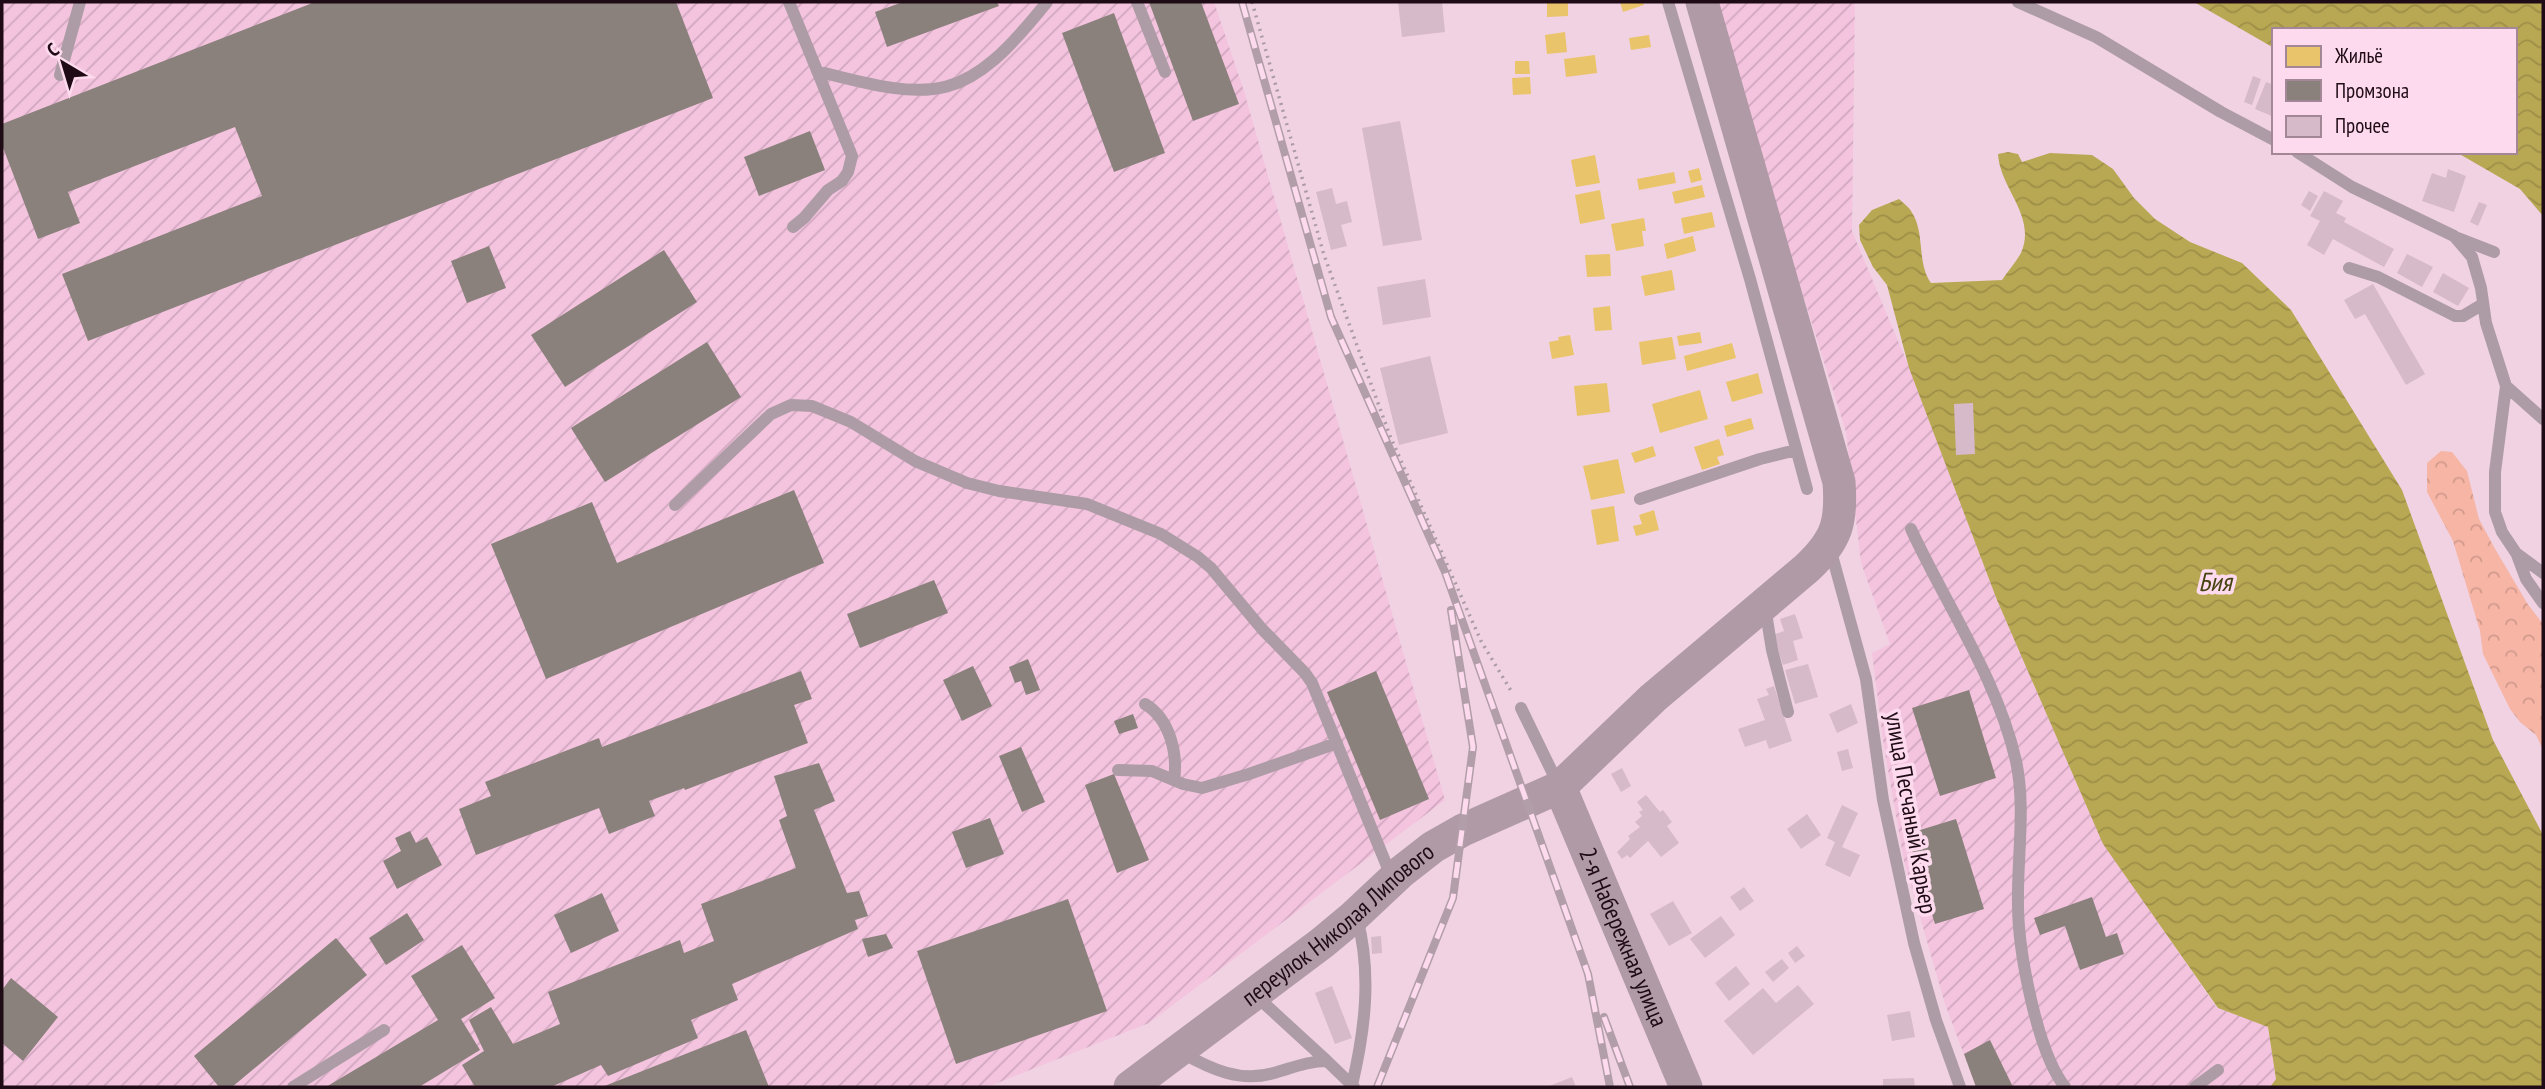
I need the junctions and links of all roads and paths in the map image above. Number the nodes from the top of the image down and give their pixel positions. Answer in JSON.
{"nodes":[{"id":1,"x":80,"y":2,"type":"edge"},
{"id":2,"x":789,"y":2,"type":"edge"},
{"id":3,"x":1047,"y":2,"type":"edge"},
{"id":4,"x":1137,"y":2,"type":"edge"},
{"id":5,"x":1252,"y":2,"type":"edge"},
{"id":6,"x":1668,"y":2,"type":"edge"},
{"id":7,"x":1702,"y":2,"type":"edge"},
{"id":8,"x":2018,"y":2,"type":"edge"},
{"id":9,"x":817,"y":71,"type":"junction"},
{"id":10,"x":1165,"y":72,"type":"dead end"},
{"id":11,"x":60,"y":75,"type":"dead end"},
{"id":12,"x":2272,"y":139,"type":"edge"},
{"id":13,"x":2300,"y":154,"type":"edge"},
{"id":14,"x":793,"y":227,"type":"dead end"},
{"id":15,"x":2454,"y":236,"type":"junction"},
{"id":16,"x":2494,"y":252,"type":"dead end"},
{"id":17,"x":2349,"y":268,"type":"dead end"},
{"id":18,"x":2483,"y":304,"type":"junction"},
{"id":19,"x":2506,"y":386,"type":"junction"},
{"id":20,"x":2543,"y":419,"type":"edge"},
{"id":21,"x":1796,"y":450,"type":"junction"},
{"id":22,"x":1807,"y":489,"type":"dead end"},
{"id":23,"x":1640,"y":499,"type":"dead end"},
{"id":24,"x":675,"y":505,"type":"dead end"},
{"id":25,"x":1910,"y":529,"type":"dead end"},
{"id":26,"x":1829,"y":544,"type":"junction"},
{"id":27,"x":2516,"y":554,"type":"junction"},
{"id":28,"x":2543,"y":573,"type":"edge"},
{"id":29,"x":1764,"y":603,"type":"junction"},
{"id":30,"x":2543,"y":603,"type":"edge"},
{"id":31,"x":1146,"y":704,"type":"dead end"},
{"id":32,"x":1521,"y":708,"type":"joint"},
{"id":33,"x":1788,"y":712,"type":"dead end"},
{"id":34,"x":1337,"y":743,"type":"junction"},
{"id":35,"x":1118,"y":770,"type":"dead end"},
{"id":36,"x":1174,"y":780,"type":"junction"},
{"id":37,"x":1560,"y":787,"type":"junction"},
{"id":38,"x":1392,"y":880,"type":"junction"},
{"id":39,"x":1356,"y":914,"type":"junction"},
{"id":40,"x":1254,"y":995,"type":"junction"},
{"id":41,"x":384,"y":1030,"type":"dead end"},
{"id":42,"x":1178,"y":1051,"type":"junction"},
{"id":43,"x":1327,"y":1061,"type":"junction"},
{"id":44,"x":2218,"y":1070,"type":"dead end"},
{"id":45,"x":1353,"y":1086,"type":"edge"},
{"id":46,"x":293,"y":1087,"type":"edge"},
{"id":47,"x":1130,"y":1087,"type":"edge"},
{"id":48,"x":1686,"y":1087,"type":"edge"},
{"id":49,"x":1960,"y":1087,"type":"edge"},
{"id":50,"x":2065,"y":1087,"type":"edge"},
{"id":51,"x":2195,"y":1087,"type":"edge"}],
"edges":[{"from":1,"to":11,"type":"lane"},
{"from":2,"to":9,"type":"lane"},
{"from":3,"to":9,"type":"lane"},
{"from":4,"to":10,"type":"lane"},
{"from":5,"to":32,"type":"path"},
{"from":6,"to":21,"type":"lane"},
{"from":7,"to":26,"type":"street"},
{"from":8,"to":12,"type":"lane"},
{"from":9,"to":14,"type":"lane"},
{"from":13,"to":15,"type":"lane"},
{"from":15,"to":16,"type":"lane"},
{"from":15,"to":18,"type":"lane"},
{"from":17,"to":18,"type":"lane"},
{"from":18,"to":19,"type":"lane"},
{"from":19,"to":20,"type":"lane"},
{"from":19,"to":27,"type":"lane"},
{"from":21,"to":22,"type":"lane"},
{"from":21,"to":23,"type":"lane"},
{"from":24,"to":34,"type":"lane"},
{"from":25,"to":50,"type":"lane"},
{"from":26,"to":29,"type":"street","name":"переулок Николая Липового"},
{"from":26,"to":49,"type":"lane","name":"улица Песчаный Карьер"},
{"from":27,"to":28,"type":"lane"},
{"from":27,"to":30,"type":"lane"},
{"from":29,"to":33,"type":"lane"},
{"from":29,"to":37,"type":"street","name":"переулок Николая Липового"},
{"from":31,"to":36,"type":"lane"},
{"from":32,"to":37,"type":"lane"},
{"from":34,"to":36,"type":"lane"},
{"from":34,"to":38,"type":"lane"},
{"from":35,"to":36,"type":"lane"},
{"from":37,"to":38,"type":"street","name":"переулок Николая Липового"},
{"from":37,"to":48,"type":"street","name":"2-я Набережная улица"},
{"from":38,"to":39,"type":"street","name":"переулок Николая Липового"},
{"from":39,"to":40,"type":"street","name":"переулок Николая Липового"},
{"from":39,"to":45,"type":"lane"},
{"from":40,"to":42,"type":"street","name":"переулок Николая Липового"},
{"from":40,"to":43,"type":"lane"},
{"from":41,"to":46,"type":"lane"},
{"from":42,"to":43,"type":"lane"},
{"from":42,"to":47,"type":"street","name":"переулок Николая Липового"},
{"from":43,"to":45,"type":"lane"},
{"from":44,"to":51,"type":"lane"}]}
